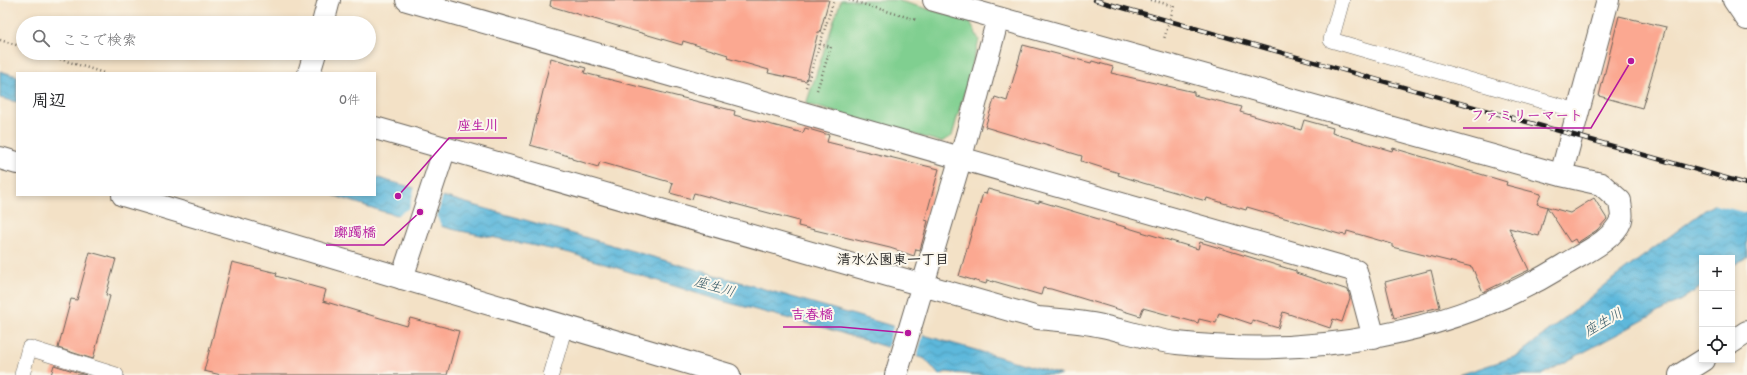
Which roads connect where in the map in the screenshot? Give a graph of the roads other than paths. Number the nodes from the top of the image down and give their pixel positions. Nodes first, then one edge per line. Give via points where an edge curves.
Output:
1 (329, 0) edge
2 (407, 0) edge
3 (934, 0) edge
4 (1342, 0) edge
5 (1608, 0) edge
6 (1734, 0) edge
7 (325, 16) edge
8 (998, 18) junction
9 (1747, 19) edge
10 (313, 60) edge
11 (309, 72) edge
12 (1577, 111) junction
13 (376, 128) edge
14 (445, 148) junction
15 (961, 157) junction
16 (0, 158) edge
17 (16, 164) edge
18 (1561, 175) junction
19 (126, 196) edge
20 (402, 278) junction
21 (920, 295) junction
22 (565, 326) junction
23 (1747, 332) edge
24 (1374, 338) junction
25 (1735, 340) edge
26 (1699, 363) edge
27 (22, 375) edge
28 (116, 375) edge
29 (551, 375) edge
30 (729, 375) edge
31 (896, 375) edge
32 (1680, 375) edge

1 - 7 street
2 - 15 street
3 - 8 street
4 - 12 lane via 1331,40
5 - 12 street
6 - 9 street
8 - 15 street
8 - 18 street
10 - 11 street
12 - 18 street
13 - 14 street
14 - 20 street
14 - 21 street
15 - 21 street
15 - 24 street via 1356,271
16 - 17 street
18 - 24 street via 1601,184 1620,201 1621,219 1613,234 1541,279 1470,312 1418,329
19 - 20 street
20 - 22 street
21 - 24 street via 1038,318 1100,325 1176,342 1256,348 1334,344
21 - 31 street
22 - 29 lane
22 - 30 street
23 - 25 street
26 - 32 street
27 - 28 lane via 29,348

